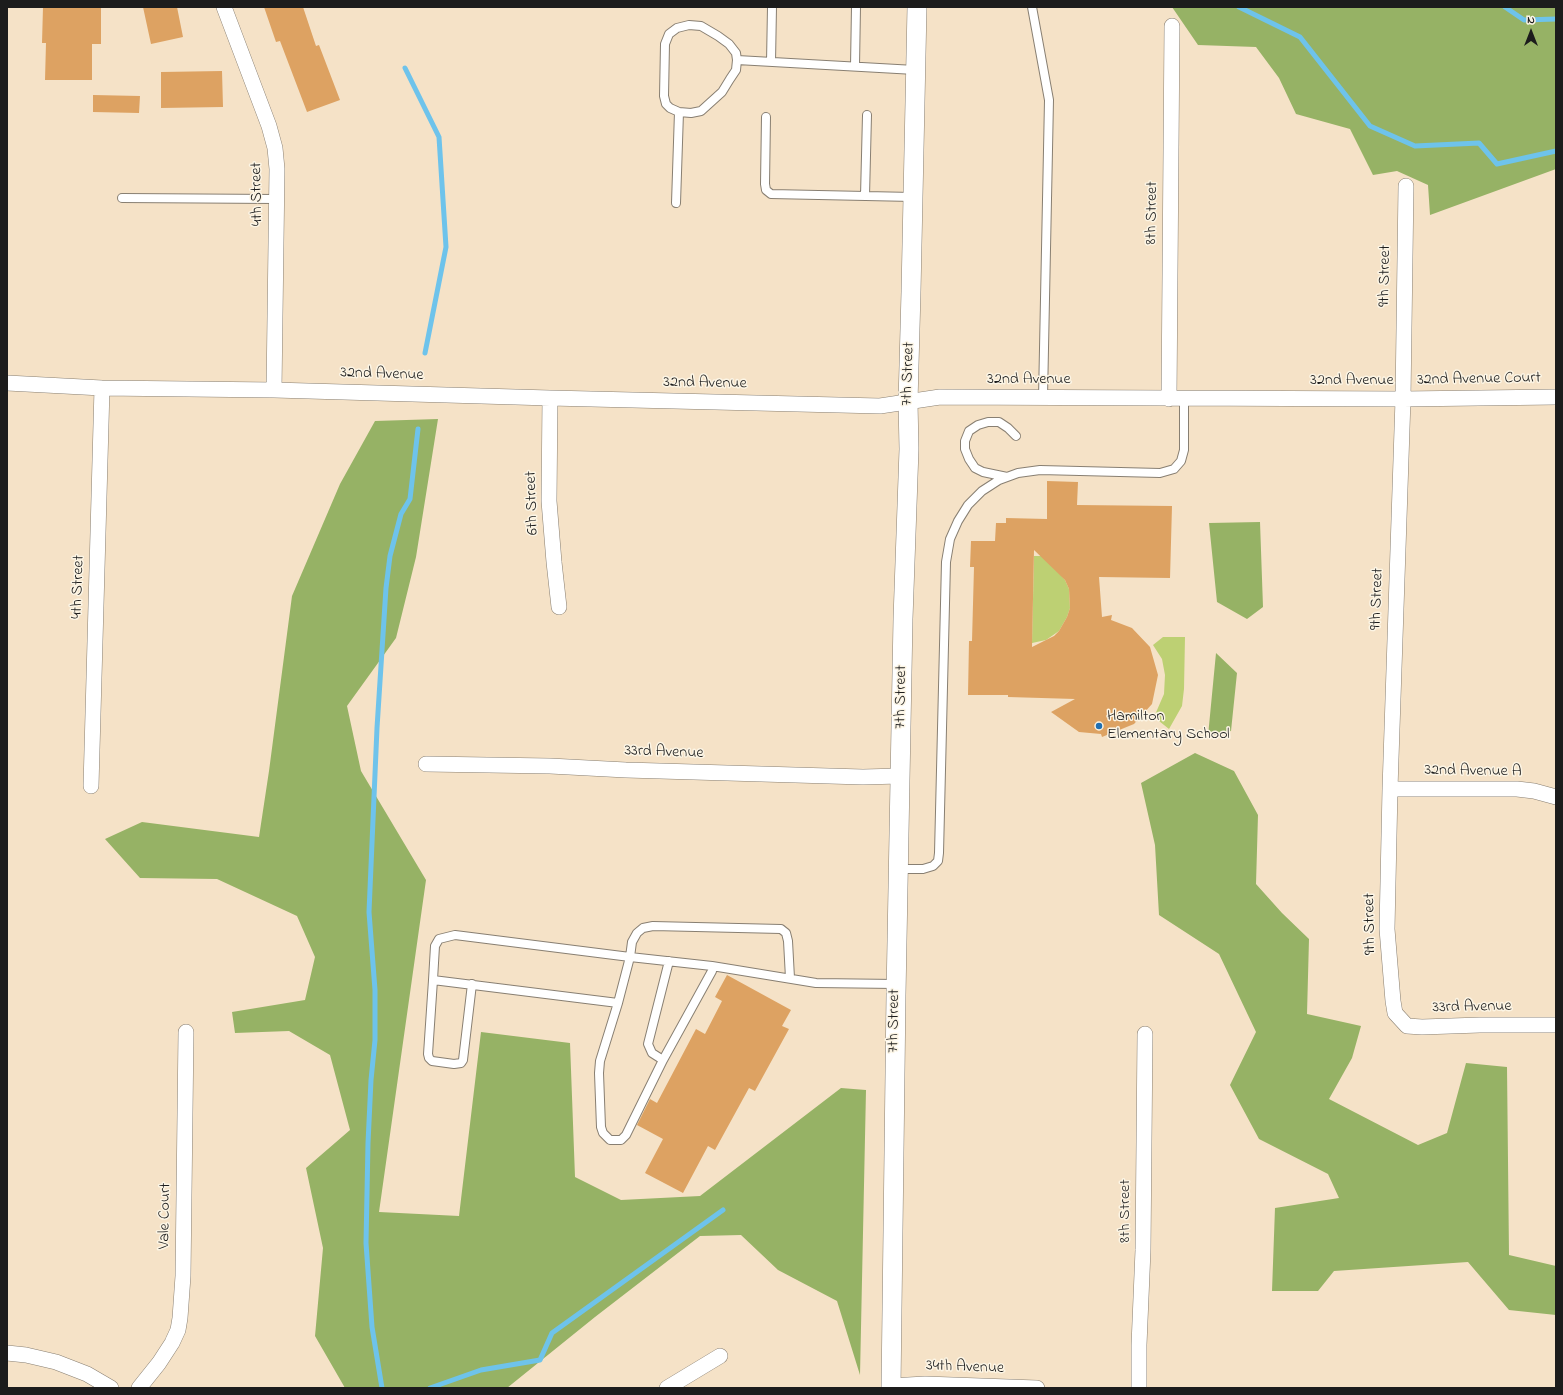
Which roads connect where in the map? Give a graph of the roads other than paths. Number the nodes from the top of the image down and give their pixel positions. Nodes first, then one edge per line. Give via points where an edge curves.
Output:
1 (224, 7) edge
2 (772, 7) edge
3 (856, 7) edge
4 (917, 7) edge
5 (1032, 7) edge
6 (1172, 26) dead end
7 (737, 60) junction
8 (771, 62) junction
9 (855, 66) junction
10 (915, 70) junction
11 (679, 112) junction
12 (867, 115) dead end
13 (766, 117) dead end
14 (1406, 186) dead end
15 (864, 196) junction
16 (913, 197) junction
17 (122, 198) dead end
18 (277, 199) junction
19 (676, 204) dead end
20 (7, 383) edge
21 (102, 388) junction
22 (274, 390) junction
23 (1556, 397) edge
24 (550, 398) junction
25 (1043, 398) junction
26 (1169, 399) junction
27 (1184, 399) junction
28 (1403, 399) junction
29 (908, 402) junction
30 (1016, 436) dead end
31 (1007, 477) junction
32 (559, 607) dead end
33 (426, 764) dead end
34 (900, 776) junction
35 (91, 786) dead end
36 (1390, 789) junction
37 (1556, 797) edge
38 (899, 869) junction
39 (630, 957) junction
40 (669, 961) junction
41 (712, 966) junction
42 (790, 978) junction
43 (433, 980) junction
44 (472, 984) junction
45 (896, 984) junction
46 (618, 1003) junction
47 (1395, 1013) joint
48 (1556, 1025) edge
49 (186, 1032) dead end
50 (1145, 1034) dead end
51 (663, 1060) junction
52 (7, 1354) edge
53 (720, 1356) dead end
54 (891, 1387) edge
55 (111, 1388) edge
56 (139, 1388) edge
57 (667, 1388) edge
58 (1037, 1388) edge
59 (1138, 1388) edge

1 - 18 street, 4th Street via 269,126 275,155
2 - 8 lane
3 - 9 lane
4 - 10 street, 7th Street
5 - 25 lane via 1049,100
6 - 26 street, 8th Street
7 - 8 lane
7 - 11 lane via 736,70 722,92 710,104 701,111
7 - 11 lane via 736,53 729,44 701,26 689,25 677,28 669,34 665,44 664,96 666,104
8 - 9 lane
9 - 10 lane
10 - 16 street, 7th Street
11 - 19 lane
12 - 15 lane
13 - 15 lane via 766,190 771,194
14 - 28 street, 9th Street
15 - 16 lane
16 - 29 street, 7th Street
17 - 18 lane
18 - 22 street, 4th Street
20 - 21 street, 32nd Avenue
21 - 22 street, 32nd Avenue
21 - 35 street, 4th Street
22 - 24 street, 32nd Avenue
23 - 28 street, 32nd Avenue Court
24 - 29 street, 32nd Avenue via 880,406
24 - 32 street, 6th Street via 549,501
25 - 26 street, 32nd Avenue
25 - 29 street, 32nd Avenue via 940,397
26 - 27 street, 32nd Avenue
27 - 28 street, 32nd Avenue
27 - 31 lane via 1184,450 1181,461 1174,469 1160,473 1040,470
28 - 36 street, 9th Street
29 - 34 street, 7th Street via 909,449
30 - 31 lane via 1000,422 988,422 969,431 965,441 965,449 975,468
31 - 38 lane via 982,491 968,505 950,539 946,562 938,861 933,866 923,869
33 - 34 street, 33rd Avenue
34 - 38 street, 7th Street
36 - 37 street, 32nd Avenue A via 1517,789
36 - 47 street, 9th Street via 1388,929
38 - 45 street, 7th Street
39 - 40 lane
39 - 42 lane via 632,942 637,933 653,926 782,929 788,941
39 - 43 lane via 455,935 439,939 435,946
39 - 46 lane
40 - 41 lane
40 - 51 lane via 648,1044 652,1054
41 - 42 lane
41 - 51 lane via 712,971
42 - 45 lane via 816,983
43 - 44 lane
43 - 44 lane via 428,1058 432,1061 454,1064 463,1060
44 - 46 lane
45 - 54 street, 7th Street
46 - 51 lane via 600,1061 599,1073 601,1127 610,1140 621,1140 626,1135
47 - 48 street, 33rd Avenue via 1406,1026
49 - 56 street, Vale Court via 183,1276 180,1318 172,1343
50 - 59 street, 8th Street via 1143,1250
52 - 55 street via 26,1355 56,1362 87,1374
53 - 57 street
54 - 58 street, 34th Avenue via 925,1384

